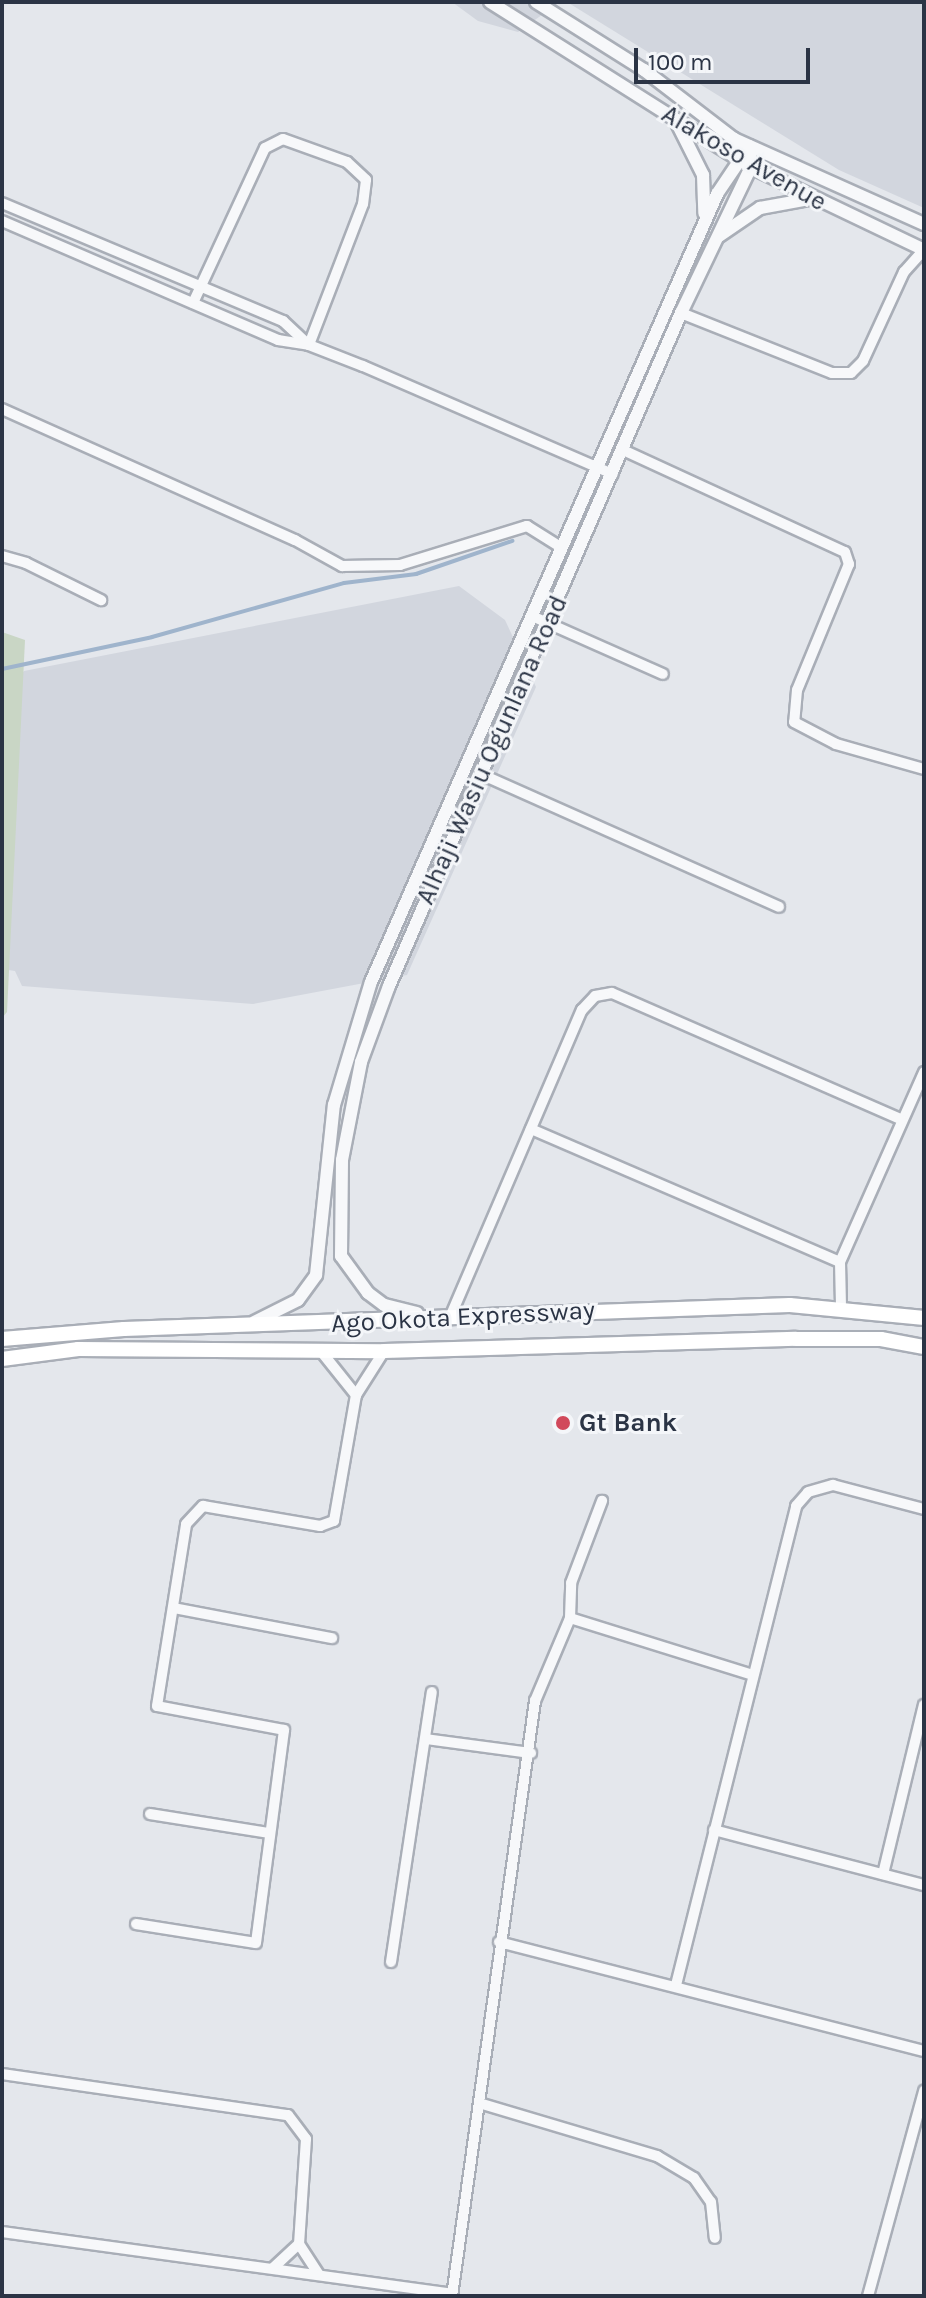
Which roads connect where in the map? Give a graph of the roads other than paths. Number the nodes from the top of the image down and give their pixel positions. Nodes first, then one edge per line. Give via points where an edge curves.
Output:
1 (490, 2) edge
2 (536, 2) edge
3 (675, 119) junction
4 (734, 139) junction
5 (749, 146) junction
6 (739, 161) junction
7 (751, 167) junction
8 (810, 199) junction
9 (3, 208) edge
10 (2, 221) edge
11 (924, 224) edge
12 (701, 230) junction
13 (711, 244) junction
14 (924, 250) edge
15 (200, 287) junction
16 (193, 303) junction
17 (681, 313) junction
18 (309, 345) junction
19 (2, 409) edge
20 (623, 450) junction
21 (597, 467) junction
22 (613, 474) junction
23 (562, 548) junction
24 (2, 556) edge
25 (101, 600) dead end
26 (532, 616) junction
27 (549, 623) junction
28 (663, 674) dead end
29 (924, 769) edge
30 (483, 775) junction
31 (779, 907) dead end
32 (924, 1072) edge
33 (901, 1119) junction
34 (531, 1129) junction
35 (840, 1262) junction
36 (841, 1306) junction
37 (445, 1315) junction
38 (924, 1318) edge
39 (244, 1327) junction
40 (2, 1339) edge
41 (924, 1347) edge
42 (320, 1350) junction
43 (384, 1351) junction
44 (2, 1359) edge
45 (356, 1395) junction
46 (602, 1501) dead end
47 (924, 1509) edge
48 (174, 1608) junction
49 (570, 1618) junction
50 (332, 1638) dead end
51 (750, 1674) junction
52 (432, 1692) dead end
53 (924, 1705) edge
54 (426, 1739) junction
55 (531, 1753) junction
56 (150, 1814) dead end
57 (714, 1830) junction
58 (269, 1833) junction
59 (883, 1874) junction
60 (924, 1885) edge
61 (136, 1924) dead end
62 (499, 1942) junction
63 (391, 1962) dead end
64 (676, 1985) junction
65 (924, 2051) edge
66 (2, 2074) edge
67 (924, 2091) edge
68 (479, 2103) junction
69 (2, 2232) edge
70 (715, 2238) dead end
71 (299, 2244) junction
72 (273, 2268) junction
73 (319, 2275) junction
74 (452, 2295) edge
75 (868, 2296) edge

1 - 3 street, Alakoso Avenue
2 - 4 street, Alakoso Avenue via 666,85
3 - 6 street, Alakoso Avenue
3 - 12 street via 703,175
4 - 5 street, Alakoso Avenue
4 - 6 street
5 - 7 street
5 - 11 street, Alakoso Avenue
6 - 7 street, Alakoso Avenue
6 - 12 street, Alhaji Wasiu Ogunlana Road via 724,179
7 - 8 street, Alakoso Avenue
7 - 13 street, Alhaji Wasiu Ogunlana Road
8 - 13 street via 748,213
8 - 14 street, Alakoso Avenue
9 - 15 street
10 - 16 street
12 - 21 street, Alhaji Wasiu Ogunlana Road
13 - 17 street, Alhaji Wasiu Ogunlana Road
14 - 17 street via 904,272 863,361 851,373 832,373
15 - 16 street
15 - 18 street via 283,321
15 - 18 street via 271,142 283,139 347,162 366,180 366,191
16 - 18 street via 278,340
17 - 20 street, Alhaji Wasiu Ogunlana Road
18 - 21 street
19 - 23 street via 342,566 400,565 527,526
20 - 22 street, Alhaji Wasiu Ogunlana Road
20 - 29 street via 845,552 845,576 797,690 793,719 836,744
21 - 22 street
21 - 23 street, Alhaji Wasiu Ogunlana Road
22 - 27 street, Alhaji Wasiu Ogunlana Road
23 - 26 street, Alhaji Wasiu Ogunlana Road
24 - 25 street
26 - 27 street
26 - 39 street, Alhaji Wasiu Ogunlana Road via 353,1035 331,1123 323,1246 316,1275 287,1308
27 - 28 street
27 - 30 street, Alhaji Wasiu Ogunlana Road
30 - 31 street
30 - 37 street, Alhaji Wasiu Ogunlana Road via 372,1025 342,1160 339,1240 348,1270 384,1305
32 - 33 street
33 - 34 street via 612,993 595,996 582,1010
33 - 35 street
34 - 35 street
34 - 37 street
35 - 36 street
36 - 37 main road, Ago Okota Expressway
36 - 38 main road, Ago Okota Expressway
37 - 39 main road, Ago Okota Expressway
39 - 40 main road, Ago Okota Expressway
41 - 43 main road, Ago Okota Expressway via 881,1339 796,1339
42 - 43 main road, Ago Okota Expressway
42 - 44 main road, Ago Okota Expressway via 78,1349
42 - 45 street
43 - 45 street
45 - 48 street via 334,1521 320,1526 203,1506 195,1510 186,1524
46 - 49 street via 571,1583
47 - 51 street via 833,1485 808,1492 788,1523
48 - 50 street
48 - 58 street via 157,1706 284,1730
49 - 51 street
49 - 55 street via 540,1682
51 - 57 street
52 - 54 street
53 - 59 street
54 - 55 street
54 - 63 street
55 - 62 street
56 - 58 street
57 - 59 street
57 - 64 street
58 - 61 street via 256,1943
59 - 60 street
62 - 64 street
62 - 68 street
64 - 65 street
66 - 71 street via 288,2115 306,2139
67 - 75 street
68 - 70 street via 657,2156 694,2178 711,2202
68 - 74 street
69 - 72 street
71 - 72 street
71 - 73 street
72 - 73 street
73 - 74 street

